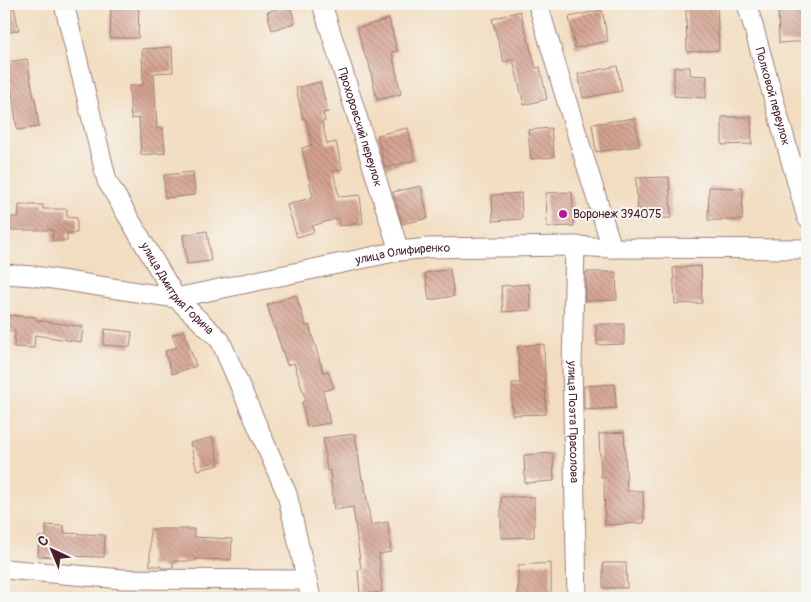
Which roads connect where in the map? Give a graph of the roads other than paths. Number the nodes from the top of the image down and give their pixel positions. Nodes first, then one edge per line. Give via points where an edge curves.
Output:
1 (64, 4) edge
2 (322, 4) edge
3 (538, 4) edge
4 (747, 4) edge
5 (807, 218) edge
6 (575, 246) junction
7 (612, 248) junction
8 (807, 249) edge
9 (399, 251) junction
10 (4, 274) edge
11 (176, 298) junction
12 (4, 569) edge
13 (307, 580) junction
14 (311, 598) edge
15 (577, 598) edge

1 - 11 street, улица Дмитрия Горина via 107,181
2 - 9 street, Прохоровский переулок
3 - 7 street
4 - 5 street, Полковой переулок
6 - 7 street, улица Олифиренко
6 - 9 street, улица Олифиренко
6 - 15 street, улица Поэта Прасолова via 572,366
7 - 8 street, улица Олифиренко
9 - 11 street, улица Олифиренко
10 - 11 street, улица Олифиренко
11 - 13 street, улица Дмитрия Горина via 220,340 286,494
12 - 13 street via 123,579
13 - 14 street, улица Дмитрия Горина

